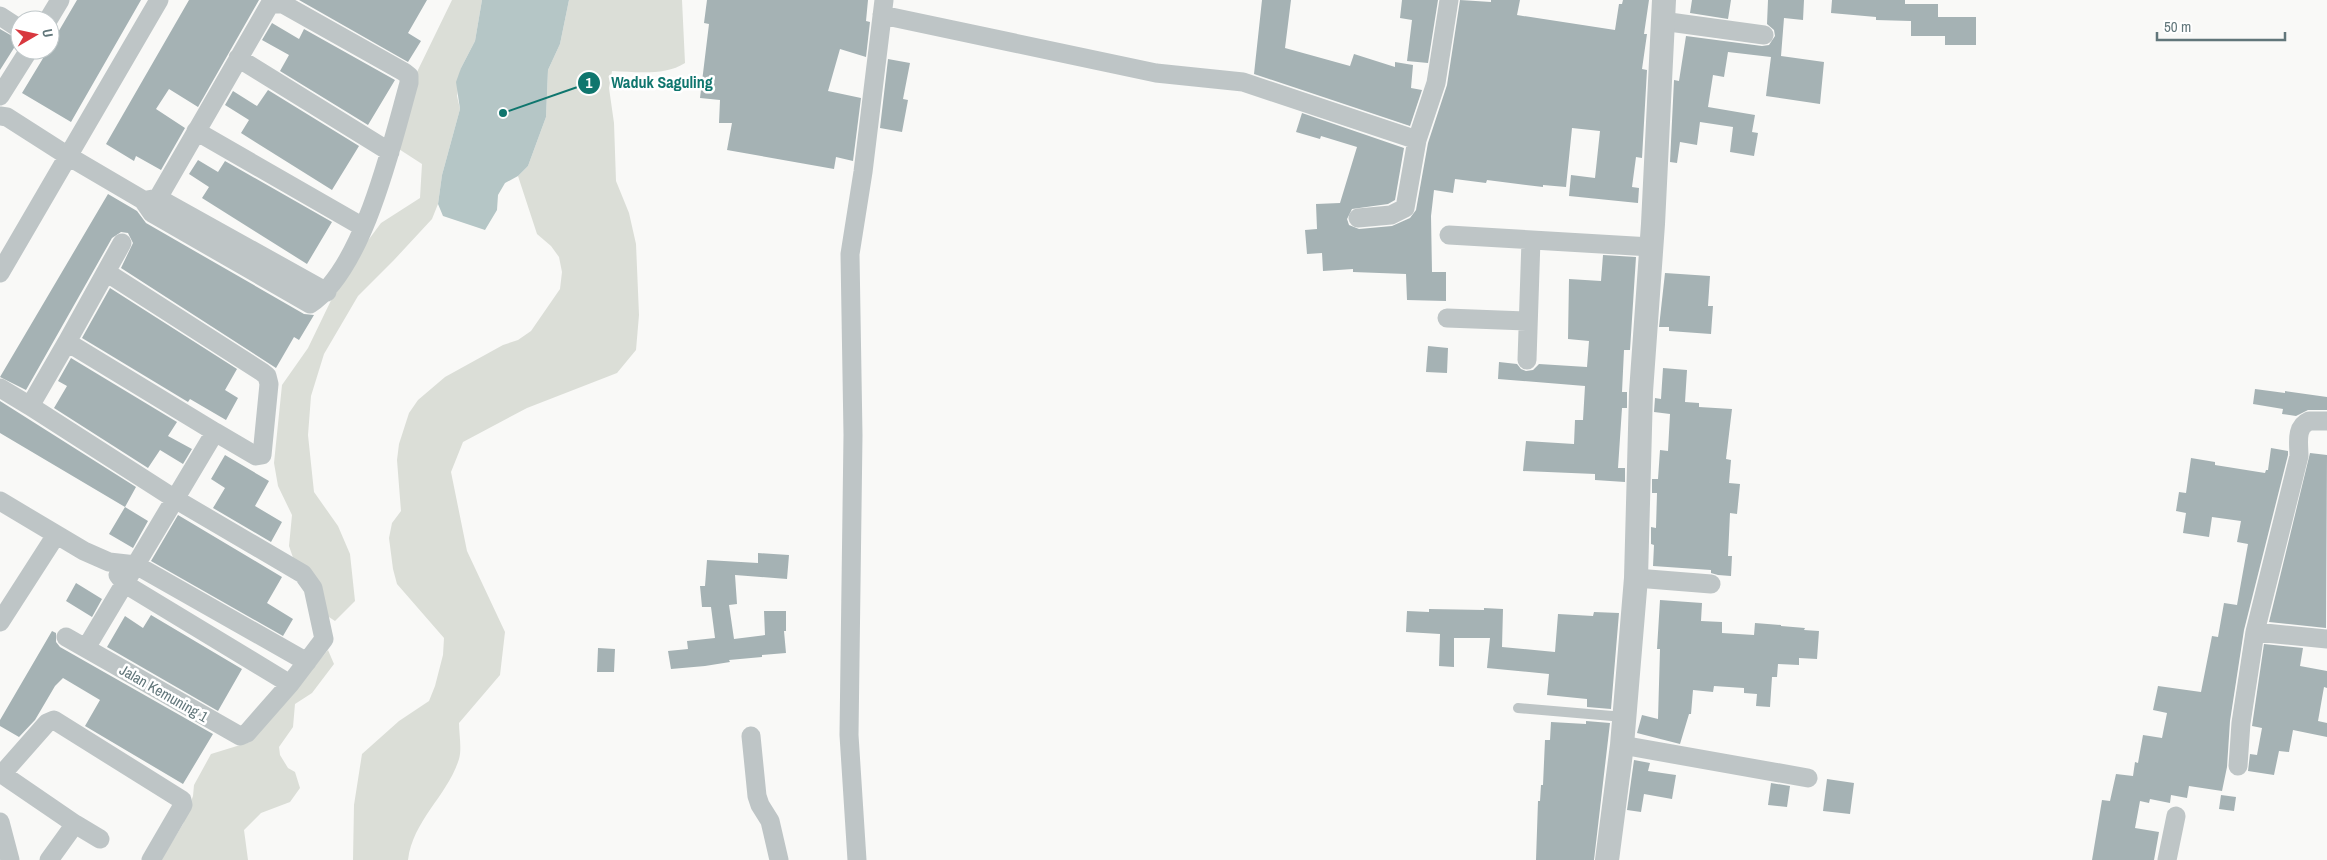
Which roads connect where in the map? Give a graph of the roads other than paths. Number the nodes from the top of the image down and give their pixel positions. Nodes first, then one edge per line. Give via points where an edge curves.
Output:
1 (160, 0) edge
2 (1449, 0) edge
3 (883, 8) edge
4 (1663, 11) edge
5 (1764, 35) dead end
6 (238, 58) junction
7 (23, 60) edge
8 (0, 96) edge
9 (2, 113) edge
10 (196, 131) junction
11 (1417, 140) junction
12 (390, 152) junction
13 (68, 156) junction
14 (151, 204) junction
15 (1358, 218) dead end
16 (363, 227) junction
17 (1449, 235) dead end
18 (1531, 240) junction
19 (122, 243) dead end
20 (1651, 247) junction
21 (106, 272) junction
22 (0, 273) edge
23 (1447, 318) dead end
24 (1528, 321) junction
25 (67, 342) junction
26 (1526, 360) dead end
27 (0, 388) edge
28 (30, 406) junction
29 (2327, 421) edge
30 (216, 432) junction
31 (175, 498) junction
32 (0, 501) edge
33 (56, 535) junction
34 (109, 562) junction
35 (136, 565) junction
36 (1636, 578) junction
37 (125, 584) junction
38 (1711, 584) dead end
39 (0, 622) edge
40 (2254, 632) junction
41 (66, 637) dead end
42 (2327, 638) edge
43 (86, 648) junction
44 (307, 662) junction
45 (290, 684) junction
46 (1518, 708) dead end
47 (1624, 717) junction
48 (751, 736) dead end
49 (1622, 745) junction
50 (2238, 766) dead end
51 (1, 774) edge
52 (1808, 778) dead end
53 (2176, 816) dead end
54 (0, 822) edge
55 (75, 824) junction
56 (100, 839) dead end
57 (10, 860) edge
58 (49, 860) edge
59 (151, 860) edge
60 (779, 860) edge
61 (857, 860) edge
62 (1607, 860) edge
63 (2167, 860) edge

1 - 13 street
2 - 11 street via 1436,83
3 - 11 street via 1156,73 1243,82
3 - 61 street via 850,254 853,436 849,735
4 - 5 street
4 - 20 street
6 - 10 street
6 - 12 street
6 - 12 street via 268,7 278,2 404,72 409,76 409,83
7 - 8 street
9 - 13 street
10 - 14 street
10 - 16 street
11 - 15 street via 1405,208 1391,215
12 - 16 street
13 - 14 street
13 - 22 street
14 - 16 street via 326,292 344,269
17 - 18 street
18 - 20 street
18 - 24 street
19 - 21 street
20 - 36 street via 1640,392
21 - 25 street
21 - 30 street via 267,376 270,384 262,455 256,456
23 - 24 street
24 - 26 street
25 - 28 street
25 - 30 street
27 - 28 street
28 - 31 street
29 - 40 street via 2309,421 2298,437 2300,456
30 - 31 street
31 - 35 street
31 - 44 street via 303,574 309,581 324,639
32 - 33 street
33 - 34 street
33 - 39 street
34 - 35 street
34 - 37 street
35 - 37 street
35 - 44 street
36 - 38 street
36 - 47 street
37 - 43 street
37 - 45 street
40 - 42 street
40 - 50 street
41 - 43 street, Jalan Kemuning 1
43 - 45 street, Jalan Kemuning 1 via 243,736
44 - 45 street
46 - 47 lane
47 - 49 street
48 - 60 street via 757,796 770,821
49 - 52 street
49 - 62 street
51 - 55 street
51 - 59 street via 47,723 57,722 182,800 183,806
53 - 63 street
54 - 57 street
55 - 56 street
55 - 58 street

